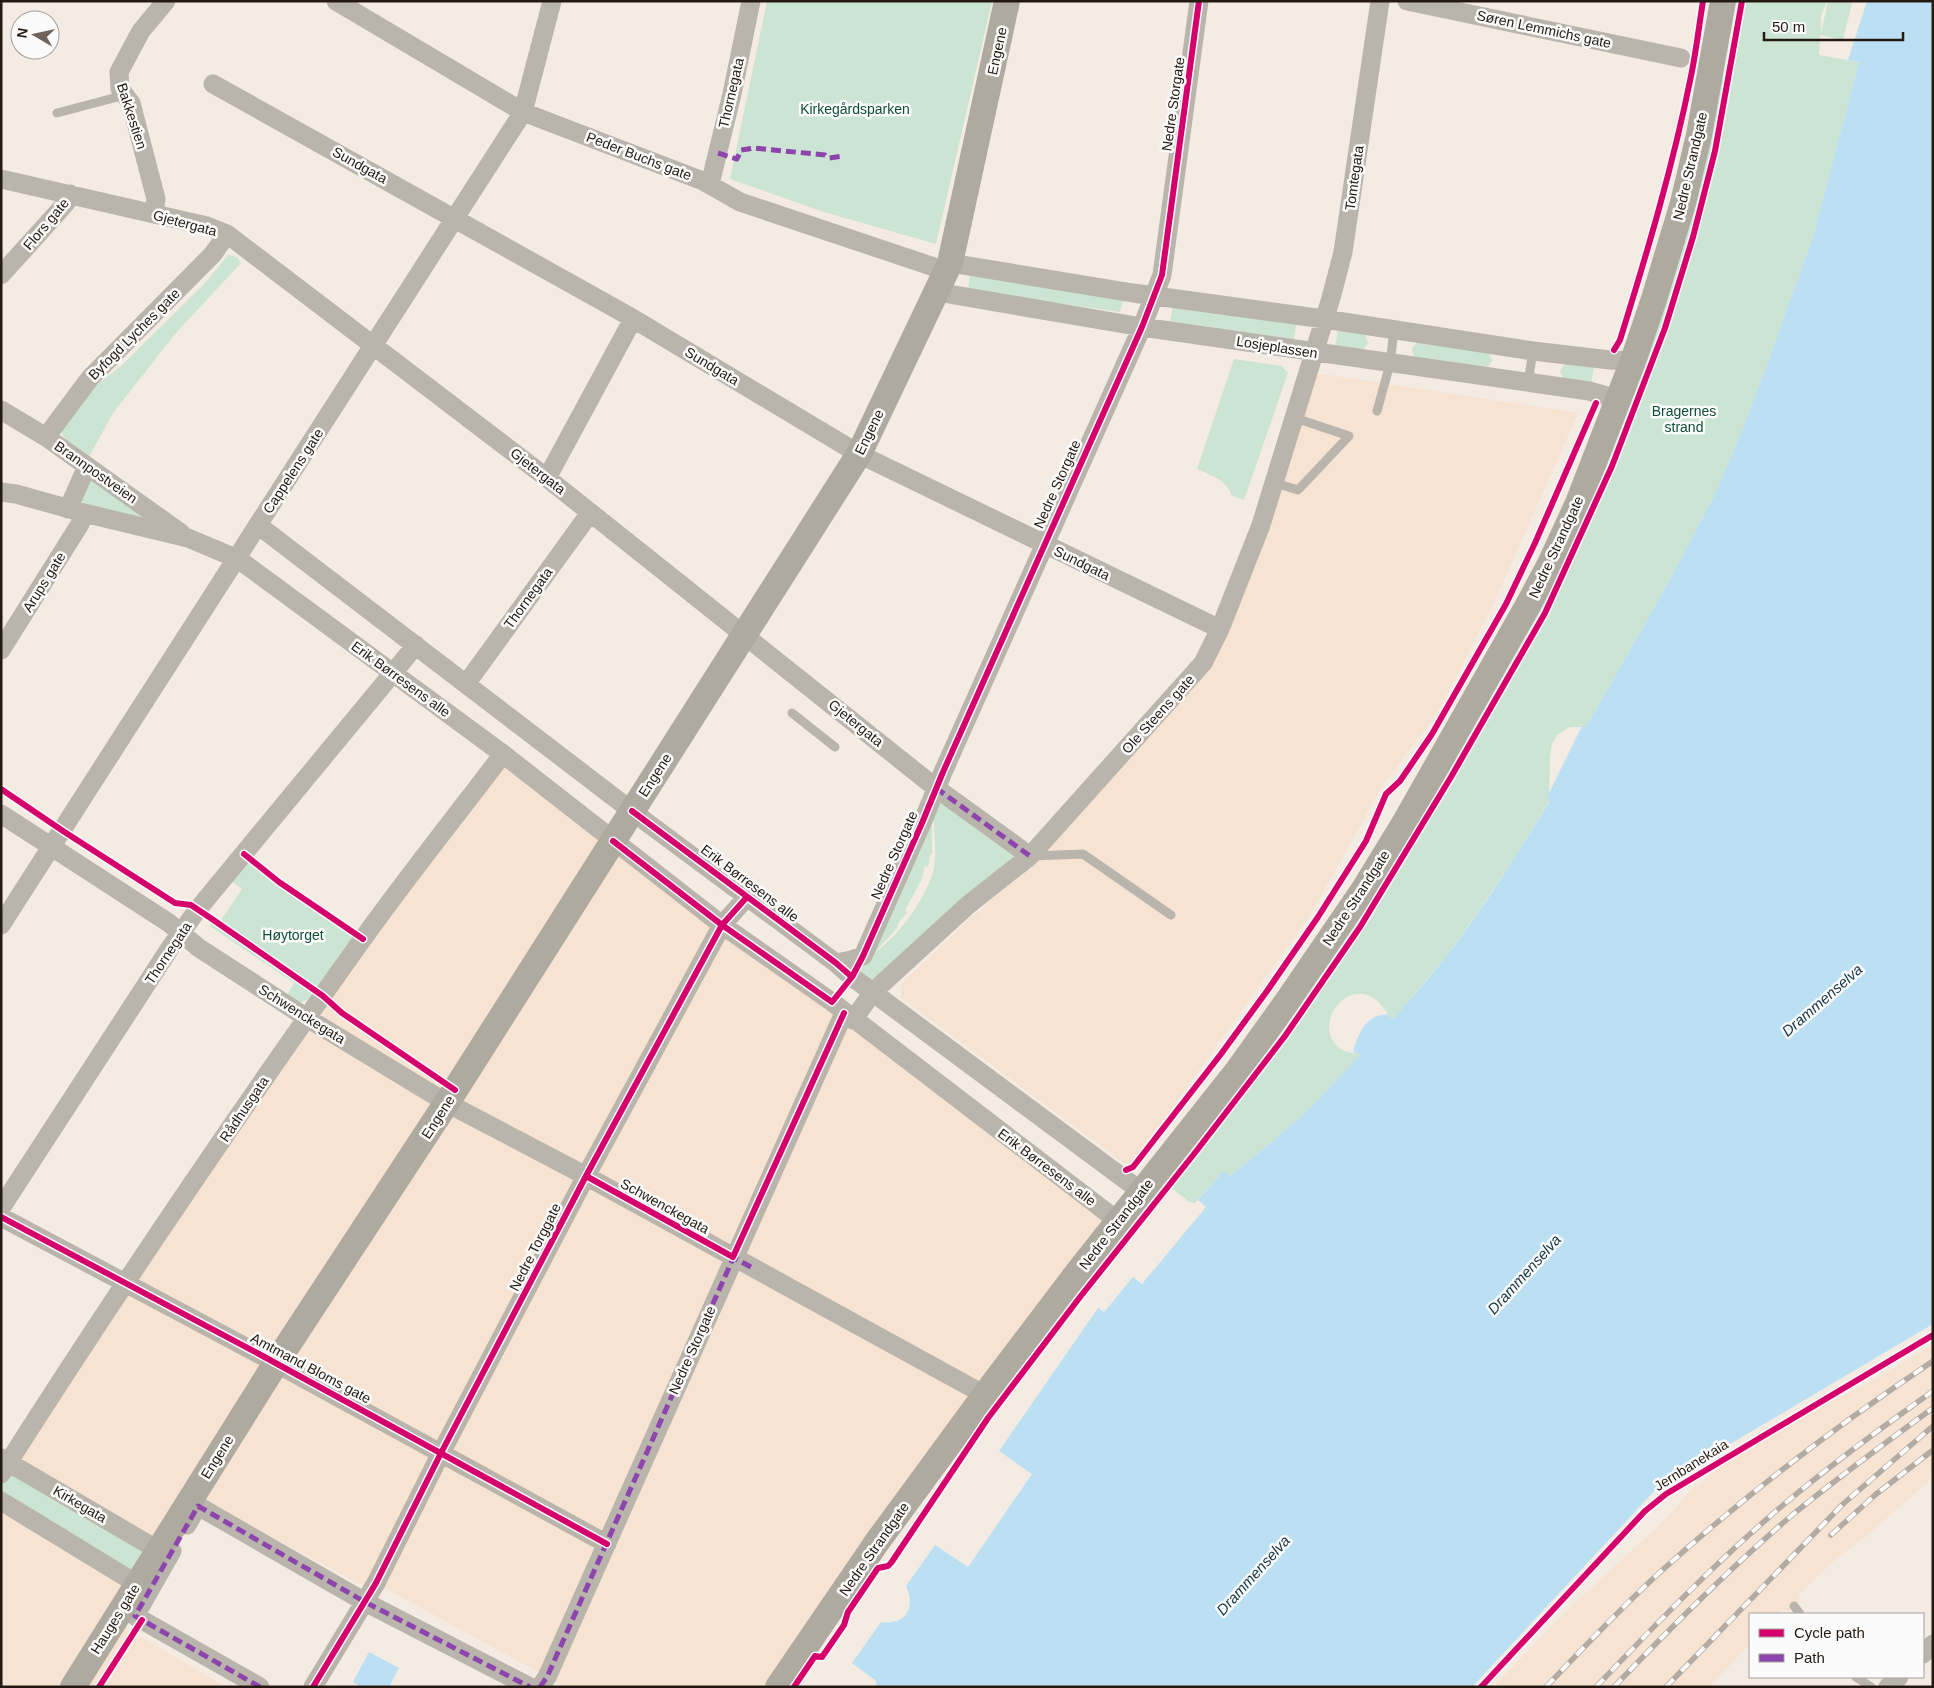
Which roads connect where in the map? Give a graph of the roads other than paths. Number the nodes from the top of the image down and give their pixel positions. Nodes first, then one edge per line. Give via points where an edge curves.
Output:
1 (166, 1) edge
2 (552, 1) edge
3 (751, 1) edge
4 (1007, 1) edge
5 (1199, 1) edge
6 (1380, 1) edge
7 (1407, 1) edge
8 (1723, 1) edge
9 (344, 3) edge
10 (1681, 58) dead end
11 (213, 84) dead end
12 (125, 95) junction
13 (523, 112) junction
14 (57, 113) dead end
15 (1, 179) edge
16 (710, 184) junction
17 (70, 194) junction
18 (154, 214) junction
19 (454, 218) junction
20 (227, 234) junction
21 (944, 275) junction
22 (1, 276) edge
23 (1154, 296) junction
24 (633, 319) junction
25 (1324, 319) junction
26 (1142, 327) junction
27 (1394, 330) junction
28 (374, 346) junction
29 (1533, 350) junction
30 (1314, 352) junction
31 (1633, 361) junction
32 (1390, 364) junction
33 (1528, 383) junction
34 (1618, 400) junction
35 (1, 410) edge
36 (1377, 411) dead end
37 (1295, 418) junction
38 (46, 437) junction
39 (859, 454) junction
40 (87, 466) junction
41 (547, 478) junction
42 (1274, 483) junction
43 (1, 492) edge
44 (76, 511) junction
45 (590, 513) junction
46 (258, 525) junction
47 (188, 538) junction
48 (1044, 544) junction
49 (238, 559) junction
50 (1220, 629) junction
51 (744, 636) junction
52 (416, 645) junction
53 (1, 650) edge
54 (394, 673) junction
55 (466, 684) junction
56 (792, 713) dead end
57 (835, 747) dead end
58 (503, 754) junction
59 (936, 788) junction
60 (632, 811) junction
61 (1, 814) edge
62 (613, 841) junction
63 (53, 847) junction
64 (1030, 856) junction
65 (747, 897) junction
66 (1171, 915) dead end
67 (1, 925) edge
68 (722, 925) junction
69 (180, 934) junction
70 (836, 963) junction
71 (873, 992) junction
72 (848, 1016) junction
73 (307, 1018) junction
74 (447, 1104) junction
75 (586, 1176) junction
76 (1142, 1192) junction
77 (1, 1208) edge
78 (1, 1217) edge
79 (1118, 1221) junction
80 (733, 1257) junction
81 (126, 1283) junction
82 (276, 1363) junction
83 (985, 1395) junction
84 (442, 1453) junction
85 (4, 1465) edge
86 (1, 1501) edge
87 (607, 1544) junction
88 (158, 1550) junction
89 (137, 1584) junction
90 (365, 1602) junction
91 (1794, 1606) dead end
92 (1799, 1613) edge
93 (1933, 1644) edge
94 (1924, 1653) edge
95 (1858, 1678) edge
96 (1898, 1678) edge
97 (73, 1687) edge
98 (260, 1687) edge
99 (313, 1687) edge
100 (530, 1687) edge
101 (540, 1687) edge
102 (778, 1687) edge
103 (1871, 1687) edge
104 (1888, 1687) edge

1 - 12 street, Bakkestien via 141,31 119,72 120,89
2 - 13 street, Cappelens gate
3 - 16 street, Thornegata
4 - 21 street, Engene
5 - 23 street, Nedre Storgate via 1162,275
6 - 25 street, Tomtegata via 1343,252
7 - 10 street, Søren Lemmichs gate
8 - 31 street, Nedre Strandgate via 1683,203
9 - 13 street, Peder Buchs gate
11 - 19 street, Sundgata
12 - 14 lane
12 - 18 street, Bakkestien via 131,103 156,199
13 - 16 street, Peder Buchs gate
13 - 19 street, Cappelens gate
15 - 17 street, Gjetergata
16 - 21 street, Peder Buchs gate via 740,202
17 - 18 street, Gjetergata
17 - 22 street, Flors gate via 66,203
18 - 20 street, Gjetergata
19 - 24 street, Sundgata
19 - 28 street, Cappelens gate
20 - 28 street, Gjetergata
20 - 38 street, Byfogd Lyches gate via 213,254 90,378
21 - 23 street
21 - 26 street, Losjeplassen
21 - 39 street, Engene
23 - 25 street
23 - 26 street, Nedre Storgate
24 - 39 street, Sundgata
24 - 41 street
25 - 27 street
25 - 30 street, Tomtegata
26 - 30 street, Losjeplassen
26 - 48 street, Nedre Storgate
27 - 29 street
27 - 32 lane
28 - 41 street, Gjetergata
28 - 46 street, Cappelens gate
29 - 31 street
29 - 33 lane
30 - 32 street, Losjeplassen
30 - 37 street, Ole Steens gate
31 - 34 street, Nedre Strandgate
32 - 33 street, Losjeplassen
32 - 36 lane
33 - 34 street, Losjeplassen via 1589,391
34 - 76 street, Nedre Strandgate via 1578,503 1550,564 1405,822 1364,889 1286,1003
35 - 38 street, Brannpostveien
37 - 42 street, Ole Steens gate
37 - 42 lane via 1349,436 1298,490
38 - 40 street, Brannpostveien
39 - 48 street, Sundgata
39 - 51 street, Engene
40 - 44 street, Arups gate
40 - 47 street, Brannpostveien
41 - 45 street, Gjetergata
42 - 50 street, Ole Steens gate
43 - 44 street, Erik Børresens alle
44 - 47 street, Erik Børresens alle
44 - 53 street, Arups gate via 80,524
45 - 51 street, Gjetergata
45 - 55 street, Thornegata
46 - 49 street, Cappelens gate
46 - 52 street, Erik Børresens alle
47 - 49 street, Erik Børresens alle
48 - 50 street, Sundgata
48 - 59 street, Nedre Storgate
49 - 54 street, Erik Børresens alle
49 - 63 street, Cappelens gate
50 - 64 street, Ole Steens gate via 1203,663
51 - 59 street, Gjetergata
51 - 60 street, Engene
52 - 54 street, Thornegata
52 - 55 street, Erik Børresens alle
54 - 58 street, Erik Børresens alle
54 - 69 street, Thornegata
55 - 60 street, Erik Børresens alle
56 - 57 lane
58 - 62 street, Erik Børresens alle
58 - 73 street, Rådhusgata
59 - 64 street, Gjetergata
59 - 70 street, Nedre Storgate via 863,956
60 - 62 street, Engene
60 - 65 street, Erik Børresens alle
61 - 63 street, Schwenckegata
62 - 68 street, Erik Børresens alle
62 - 74 street, Engene
63 - 67 street, Cappelens gate
63 - 69 street, Schwenckegata via 169,923
64 - 66 lane via 1083,854
64 - 71 street, Ole Steens gate via 968,906
65 - 68 street, Nedre Torggate
65 - 70 street, Erik Børresens alle
68 - 72 street, Erik Børresens alle
68 - 75 street, Nedre Torggate
69 - 73 street, Schwenckegata
69 - 77 street, Thornegata
70 - 71 street, Erik Børresens alle
71 - 72 street, Ole Steens gate
71 - 76 street, Erik Børresens alle
72 - 79 street, Erik Børresens alle
72 - 80 street, Nedre Storgate
73 - 74 street, Schwenckegata
73 - 81 street, Rådhusgata
74 - 75 street, Schwenckegata
74 - 82 street, Engene
75 - 80 street, Schwenckegata
75 - 84 street, Nedre Torggate
76 - 79 street, Nedre Strandgate
78 - 81 street, Amtmand Bloms gate
79 - 83 street, Nedre Strandgate
80 - 83 street, Schwenckegata
80 - 87 street, Nedre Storgate
81 - 82 street, Amtmand Bloms gate
81 - 85 street, Rådhusgata
82 - 84 street, Amtmand Bloms gate
82 - 88 street, Engene
83 - 102 street, Nedre Strandgate via 877,1542
84 - 87 street, Amtmand Bloms gate
84 - 90 street, Nedre Torggate
85 - 88 street, Kirkegata
86 - 89 street
87 - 101 street, Nedre Storgate
88 - 89 street, Hauges gate
89 - 97 street, Hauges gate
90 - 98 street via 198,1506 136,1616
90 - 99 street, Nedre Torggate
90 - 100 street
91 - 92 lane
93 - 94 street
95 - 103 lane
96 - 104 street

